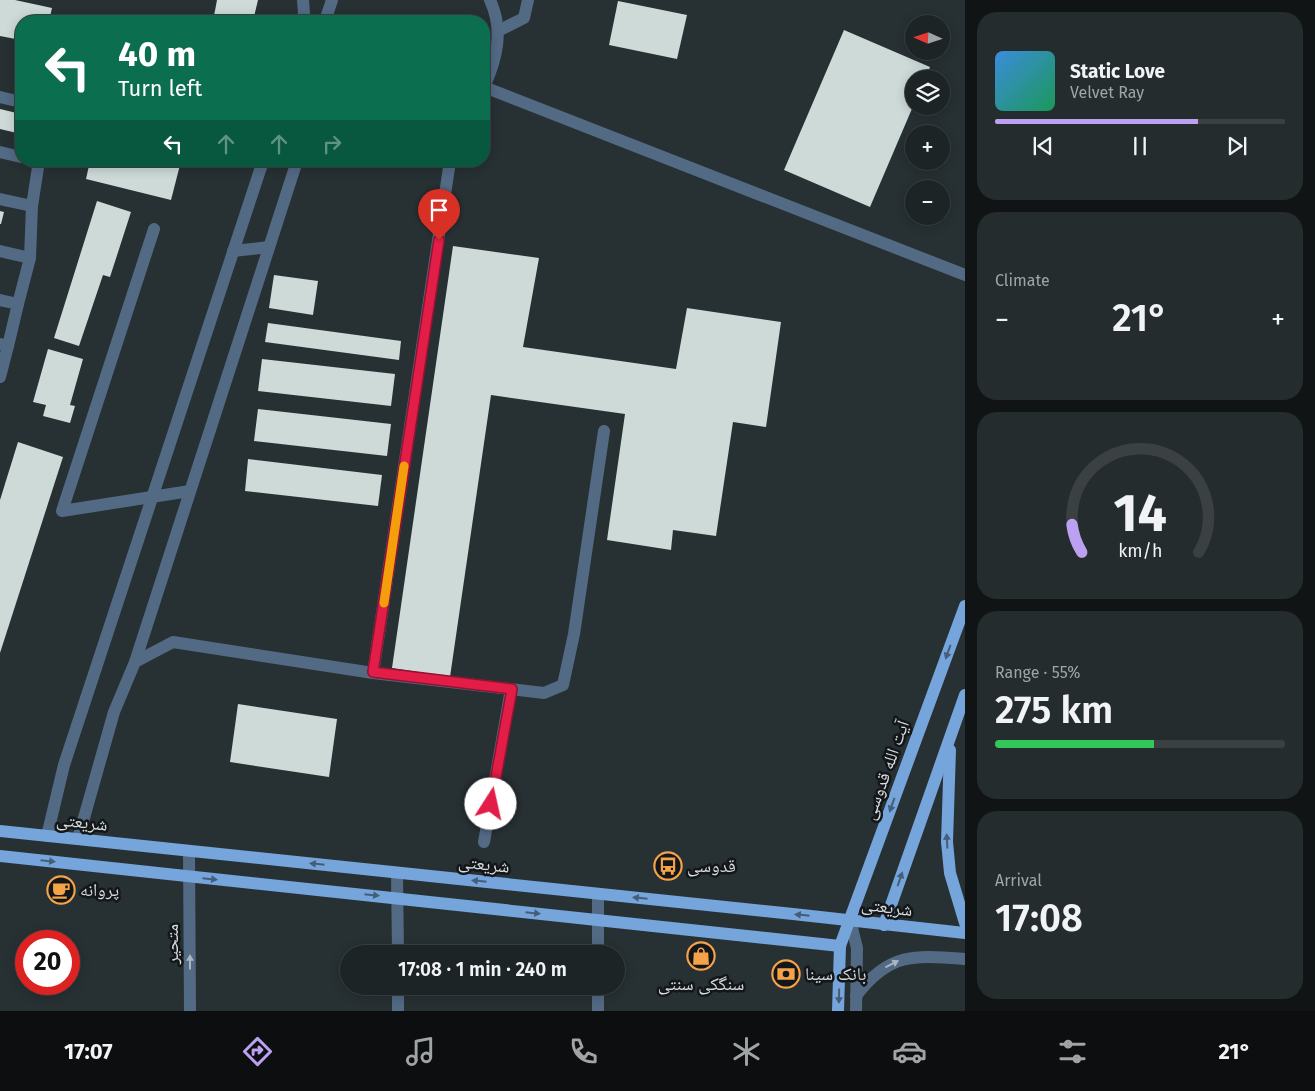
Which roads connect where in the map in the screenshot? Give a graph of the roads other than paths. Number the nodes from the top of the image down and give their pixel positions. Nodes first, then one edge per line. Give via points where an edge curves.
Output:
1 (304, 0) edge
2 (332, 0) edge
3 (490, 0) edge
4 (528, 0) edge
5 (304, 15) edge
6 (328, 15) edge
7 (498, 31) junction
8 (490, 74) edge
9 (490, 89) edge
10 (0, 97) edge
11 (15, 101) edge
12 (0, 152) edge
13 (15, 156) edge
14 (38, 167) edge
15 (261, 167) edge
16 (294, 167) edge
17 (449, 167) edge
18 (0, 199) edge
19 (32, 206) junction
20 (154, 230) dead end
21 (269, 247) junction
22 (0, 251) edge
23 (233, 251) junction
24 (30, 258) junction
25 (965, 275) edge
26 (0, 300) edge
27 (18, 304) junction
28 (4, 345) edge
29 (0, 377) edge
30 (604, 431) dead end
31 (190, 491) junction
32 (152, 497) junction
33 (965, 606) edge
34 (135, 662) junction
35 (373, 672) junction
36 (512, 689) junction
37 (965, 695) edge
38 (952, 733) junction
39 (0, 831) edge
40 (48, 836) junction
41 (78, 839) junction
42 (484, 842) dead end
43 (189, 851) junction
44 (0, 856) edge
45 (397, 873) junction
46 (189, 876) junction
47 (598, 894) junction
48 (398, 898) junction
49 (598, 920) junction
50 (850, 920) junction
51 (965, 923) edge
52 (884, 925) junction
53 (965, 933) edge
54 (398, 945) edge
55 (598, 945) edge
56 (840, 946) junction
57 (965, 959) edge
58 (398, 995) edge
59 (598, 995) edge
60 (856, 996) junction
61 (190, 1011) edge
62 (398, 1011) edge
63 (598, 1011) edge
64 (838, 1011) edge
65 (856, 1011) edge

1 - 5 street
2 - 6 street
3 - 7 street
4 - 7 street via 524,18
7 - 8 street via 496,60
9 - 25 street
10 - 11 street
12 - 13 street
14 - 19 street
15 - 23 street
16 - 21 street
17 - 35 street
18 - 19 street
19 - 24 street
20 - 32 street via 62,511
21 - 23 street
21 - 31 street
22 - 24 street
23 - 32 street
24 - 27 street
26 - 27 street
27 - 28 street
28 - 29 street
30 - 36 street via 574,634 563,685 544,693
31 - 32 street
31 - 34 street
32 - 40 street via 64,765
33 -> 50 main road, آیت الله قدوسی
34 - 35 street via 173,642
34 - 41 street via 114,712
35 - 36 street
36 - 42 street
37 - 38 main road
51 -> 38 main road via 950,873 947,842
52 -> 38 main road
39 - 40 main road, شریعتی
40 - 41 main road, شریعتی
41 - 43 main road, شریعتی
45 -> 43 main road, شریعتی
43 - 46 street, متحیر
44 -> 46 main road
47 -> 45 main road, شریعتی
45 - 48 street
46 -> 48 main road
61 -> 46 street, متحیر
47 - 49 street
50 -> 47 main road, شریعتی
48 -> 49 main road
48 - 54 street
49 - 55 street
49 - 56 main road
50 - 52 main road, شریعتی
50 - 56 main road, آیت الله قدوسی
50 - 60 street via 857,948
52 - 53 main road, شریعتی
56 -> 64 main road, آیت الله قدوسی
60 -> 57 street via 873,976 899,960 918,956
58 - 62 street
59 - 63 street
60 - 65 street

